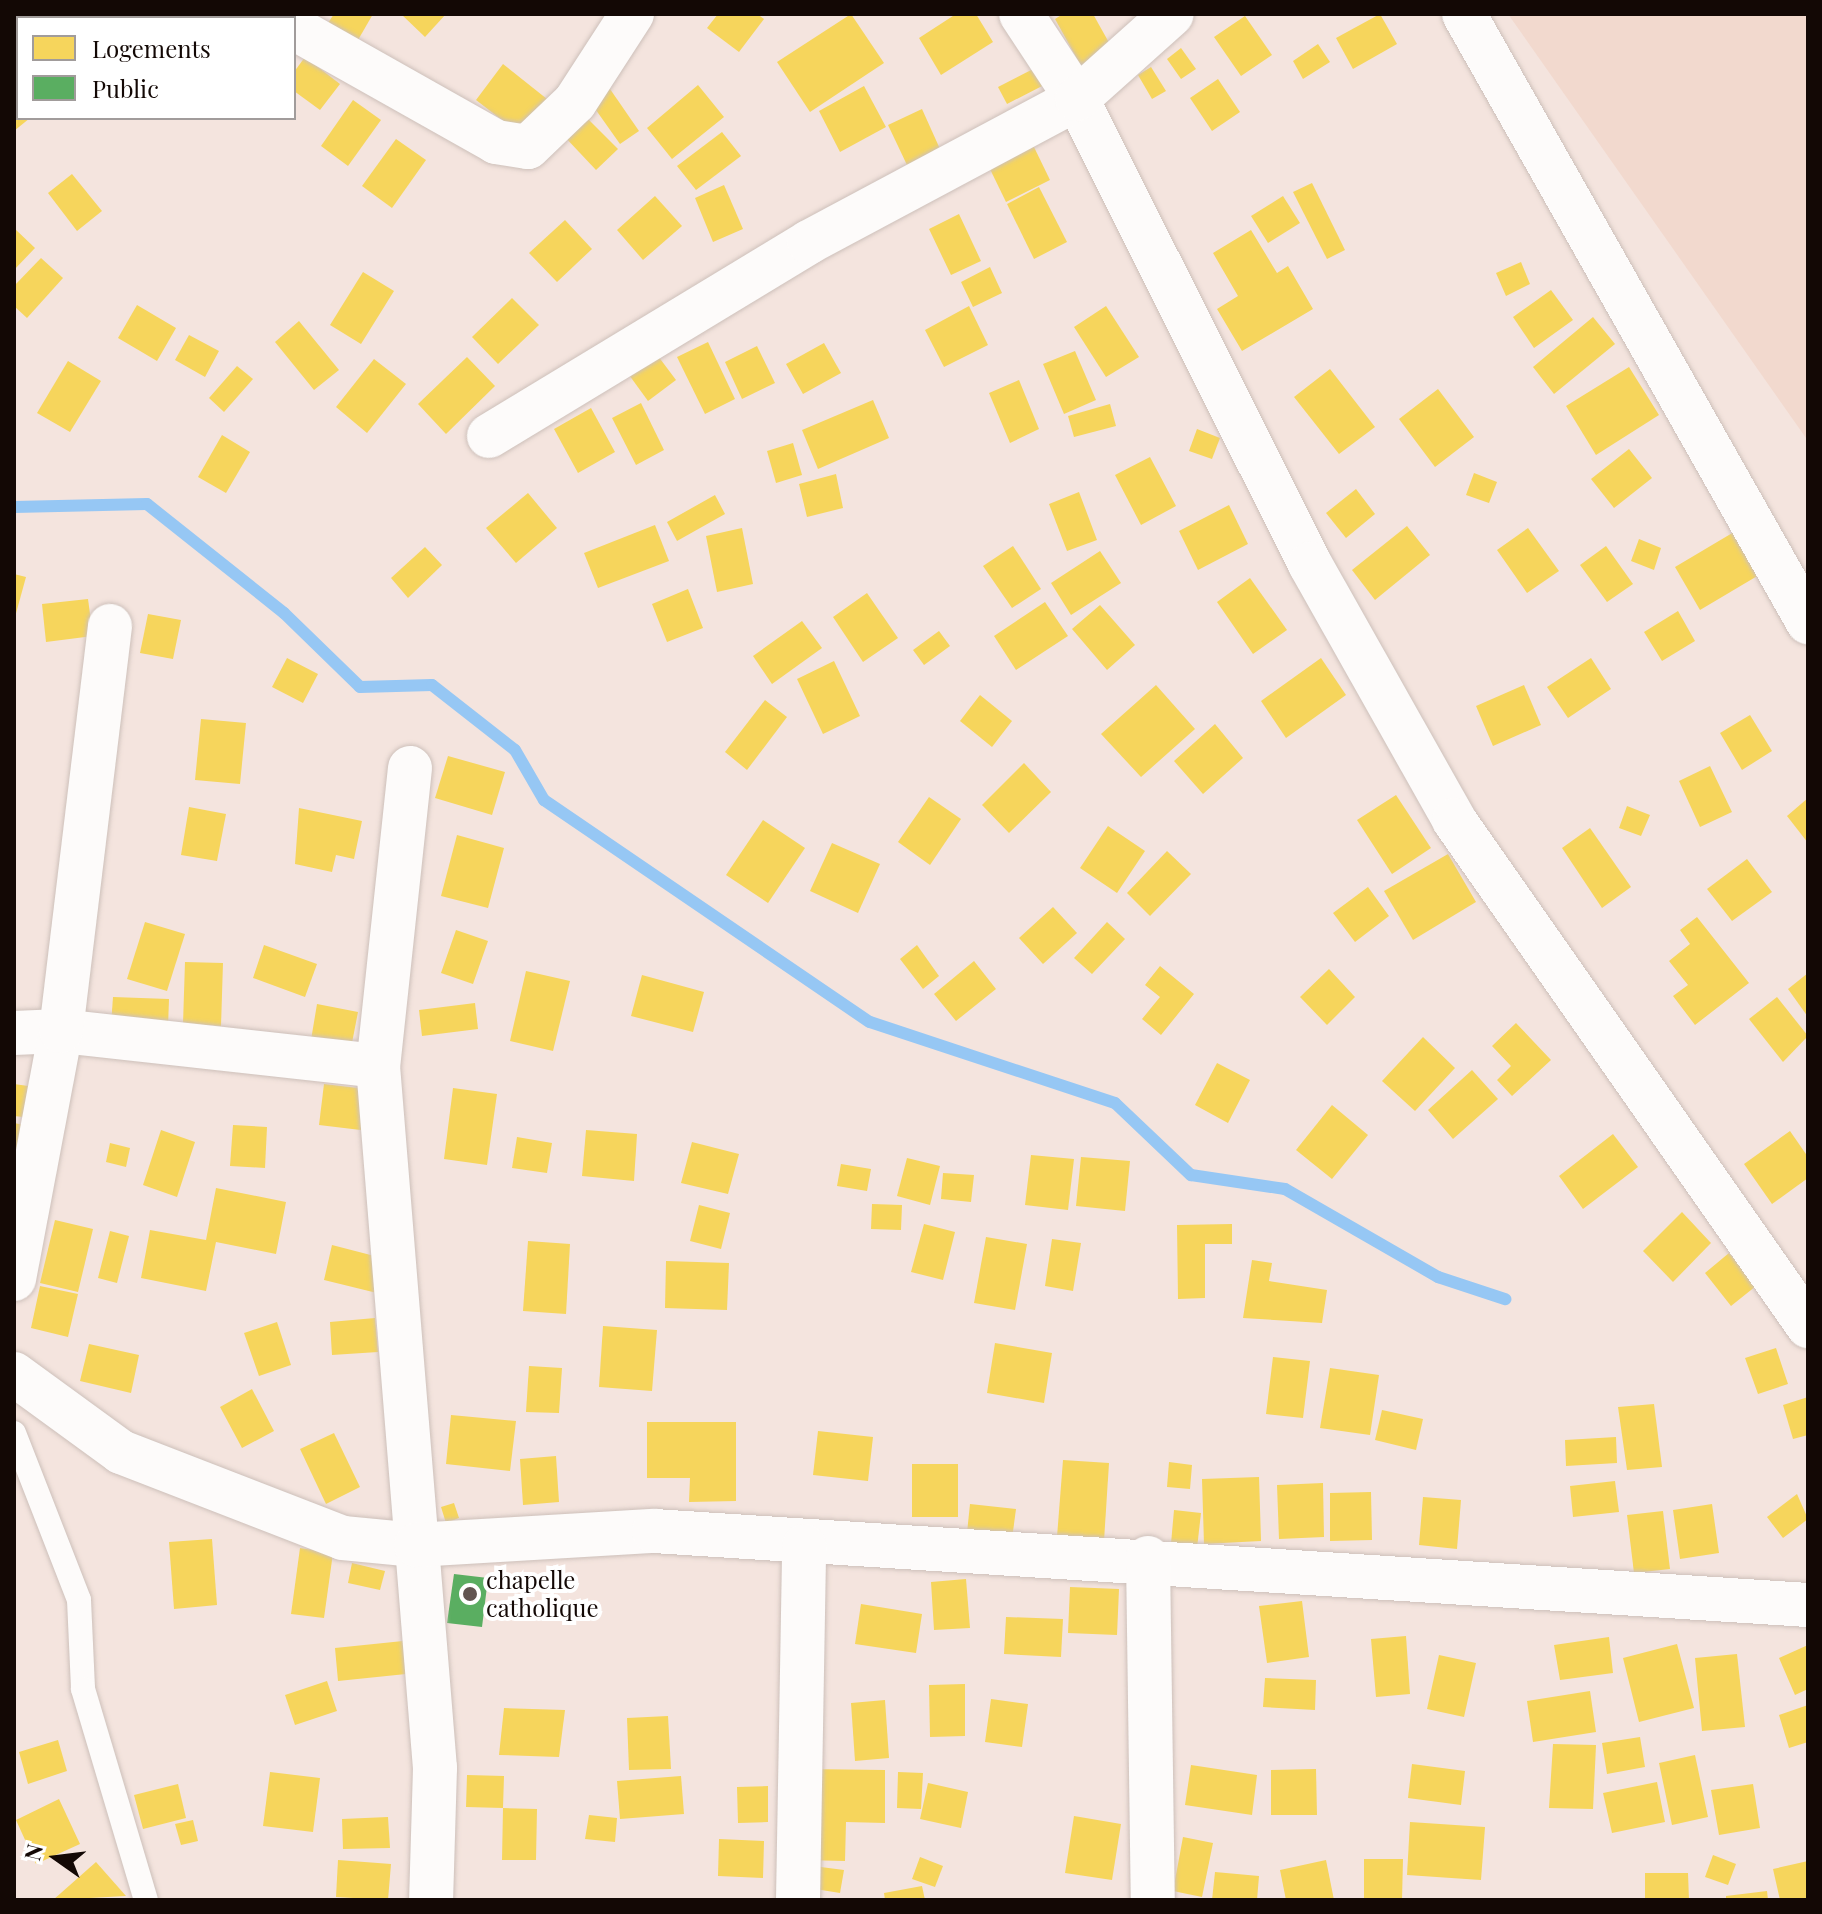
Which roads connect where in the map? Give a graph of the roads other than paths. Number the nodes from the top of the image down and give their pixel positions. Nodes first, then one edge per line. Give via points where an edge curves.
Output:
1 (632, 14) edge
2 (1021, 14) edge
3 (1172, 14) edge
4 (1464, 14) edge
5 (296, 29) edge
6 (1077, 99) junction
7 (489, 436) dead end
8 (1808, 622) edge
9 (110, 626) dead end
10 (410, 768) dead end
11 (61, 1031) junction
12 (14, 1033) edge
13 (378, 1066) junction
14 (14, 1279) edge
15 (1808, 1326) edge
16 (14, 1374) edge
17 (14, 1433) edge
18 (416, 1545) junction
19 (804, 1546) junction
20 (1148, 1558) junction
21 (1808, 1605) edge
22 (146, 1900) edge
23 (431, 1900) edge
24 (798, 1900) edge
25 (1153, 1900) edge

1 - 5 street via 575,102 528,147 496,142
2 - 6 street
3 - 6 street
4 - 8 street
6 - 7 street via 809,242
6 - 15 street via 1310,564 1454,820
9 - 11 street
10 - 13 street
11 - 12 street
11 - 13 street
11 - 14 street
13 - 18 street via 400,1275
16 - 18 street via 121,1452 177,1479 343,1538
17 - 22 lane via 79,1600 83,1689
18 - 19 street via 654,1531
18 - 23 street via 435,1768
19 - 20 street
19 - 24 street
20 - 21 street
20 - 25 street

